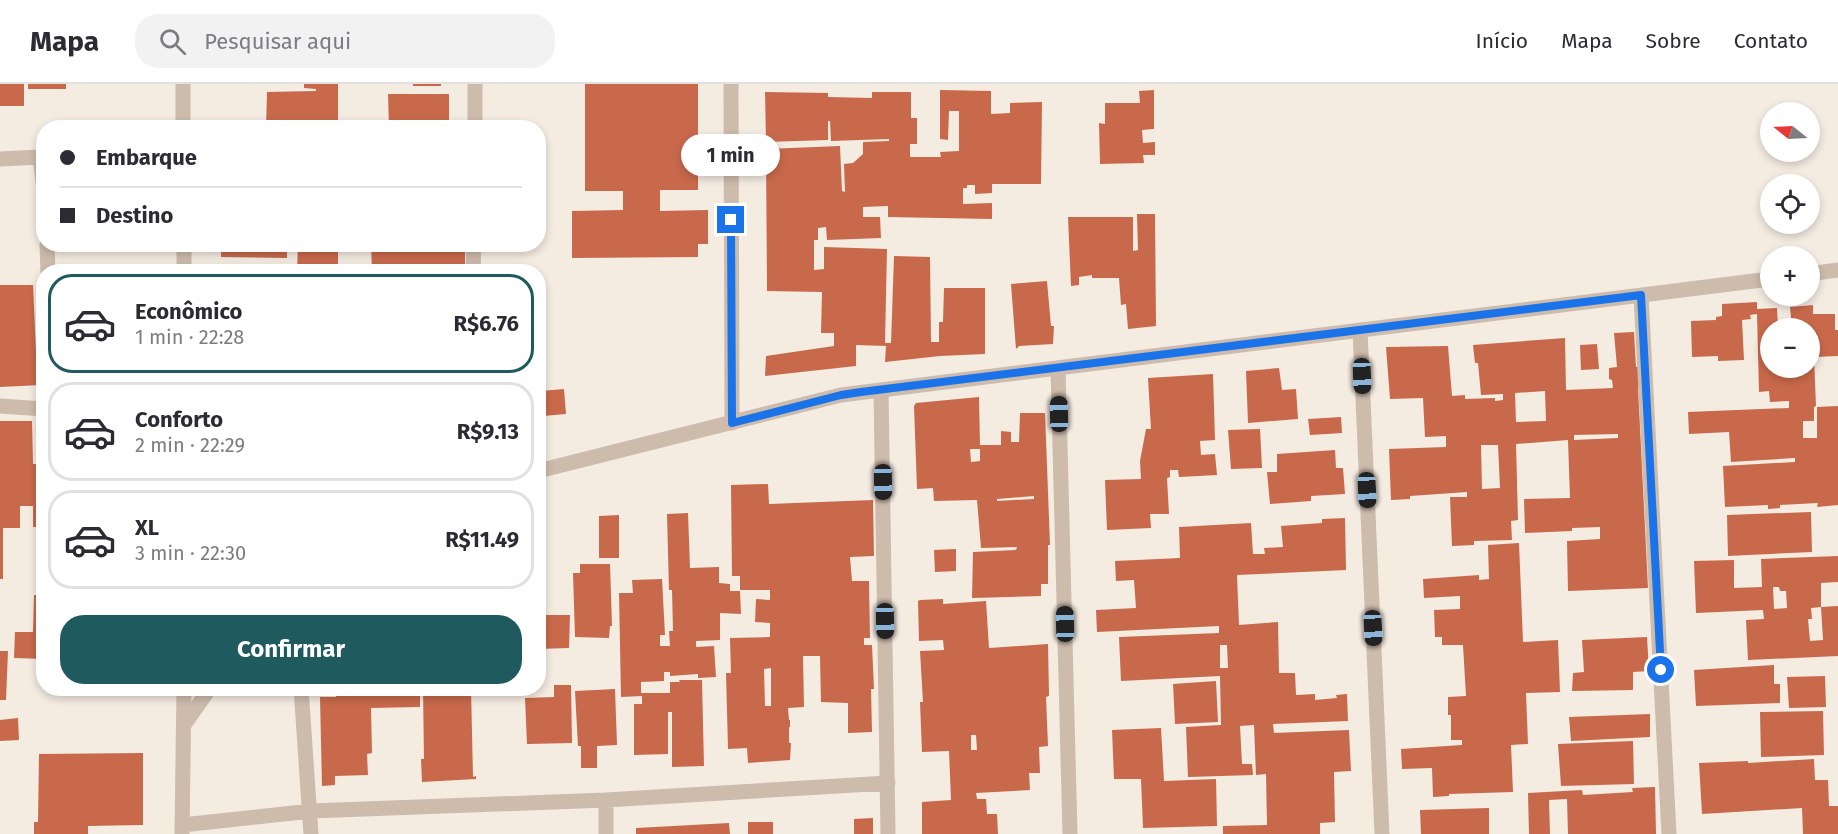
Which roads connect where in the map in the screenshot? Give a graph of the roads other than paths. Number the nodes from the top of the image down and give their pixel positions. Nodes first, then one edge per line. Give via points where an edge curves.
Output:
1 (183, 84) edge
2 (475, 84) edge
3 (731, 84) edge
4 (183, 120) edge
5 (475, 120) edge
6 (36, 157) edge
7 (0, 159) edge
8 (1838, 270) edge
9 (1820, 272) edge
10 (1760, 280) edge
11 (1641, 295) junction
12 (1360, 330) junction
13 (1058, 368) junction
14 (881, 390) junction
15 (0, 406) edge
16 (36, 408) edge
17 (732, 423) junction
18 (546, 469) edge
19 (184, 696) edge
20 (204, 696) edge
21 (302, 696) edge
22 (184, 725) junction
23 (888, 783) junction
24 (606, 800) junction
25 (310, 811) junction
26 (182, 829) edge
27 (310, 834) edge
28 (606, 834) edge
29 (888, 834) edge
30 (1070, 834) edge
31 (1382, 834) edge
32 (1669, 834) edge

1 - 4 street
2 - 5 street
3 - 17 street
6 - 7 street
8 - 9 street
10 - 11 street
11 - 12 street
11 - 32 street
12 - 13 street
12 - 31 street
13 - 14 street
13 - 30 street
14 - 17 street via 841,395
14 - 23 street
15 - 16 street
17 - 18 street
19 - 22 street
20 - 22 street
21 - 25 street
22 - 26 street
23 - 24 street
23 - 29 street
24 - 25 street
24 - 28 street
25 - 26 street
25 - 27 street

